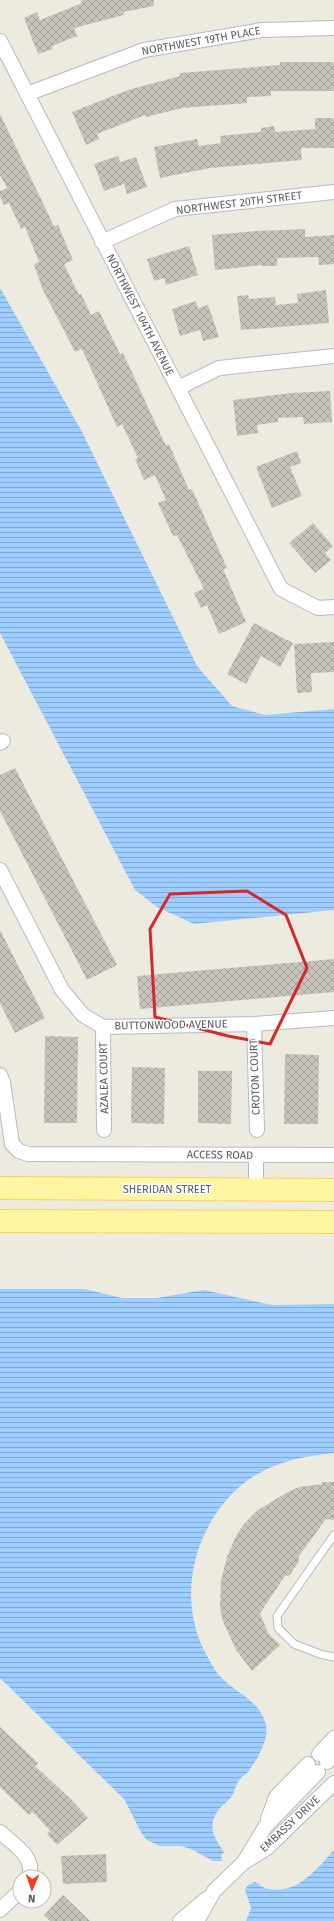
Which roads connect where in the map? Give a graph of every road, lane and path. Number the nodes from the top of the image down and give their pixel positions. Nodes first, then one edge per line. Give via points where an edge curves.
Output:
1 (334, 28) edge
2 (0, 41) edge
3 (27, 94) junction
4 (334, 192) edge
5 (102, 242) junction
6 (334, 356) edge
7 (178, 388) junction
8 (334, 607) edge
9 (0, 870) edge
10 (334, 1018) edge
11 (254, 1024) junction
12 (103, 1027) junction
13 (0, 1075) edge
14 (104, 1130) dead end
15 (257, 1130) dead end
16 (256, 1155) junction
17 (334, 1155) edge
18 (0, 1188) edge
19 (256, 1189) junction
20 (334, 1190) edge
21 (0, 1221) edge
22 (334, 1222) edge
23 (334, 1535) edge
24 (334, 1657) edge
25 (334, 1738) edge
26 (321, 1761) edge
27 (334, 1783) edge
28 (0, 1832) edge
29 (243, 1863) junction
30 (30, 1869) edge
31 (214, 1892) junction
32 (12, 1898) edge
33 (0, 1910) edge
34 (180, 1921) edge
35 (197, 1921) edge

1 - 3 street, NORTHWEST 19TH PLACE via 262,30 144,50
2 - 3 street, NORTHWEST 104TH AVENUE
3 - 5 street, NORTHWEST 104TH AVENUE
4 - 5 street, NORTHWEST 20TH STREET via 175,209
5 - 7 street, NORTHWEST 104TH AVENUE
6 - 7 street via 219,368
7 - 8 street, NORTHWEST 104TH AVENUE via 281,589 318,608
9 - 12 street, BUTTONWOOD AVENUE via 62,990 83,1015
10 - 11 street, BUTTONWOOD AVENUE
11 - 12 street, BUTTONWOOD AVENUE
11 - 15 street, CROTON COURT
12 - 14 street, AZALEA COURT
13 - 16 street, ACCESS ROAD via 12,1144 19,1151 28,1154
16 - 17 street, ACCESS ROAD
16 - 19 street
18 - 19 main road, SHERIDAN STREET
19 - 20 main road, SHERIDAN STREET
21 - 22 main road
23 - 24 lane via 277,1616 278,1628 294,1644
25 - 26 street, EMBASSY DRIVE
26 - 29 street, EMBASSY DRIVE via 276,1797 265,1827
27 - 29 street, EMBASSY DRIVE via 267,1848
28 - 30 street via 29,1859
29 - 31 street, EMBASSY DRIVE
31 - 34 street, EMBASSY DRIVE
31 - 35 street, EMBASSY DRIVE
32 - 33 street

